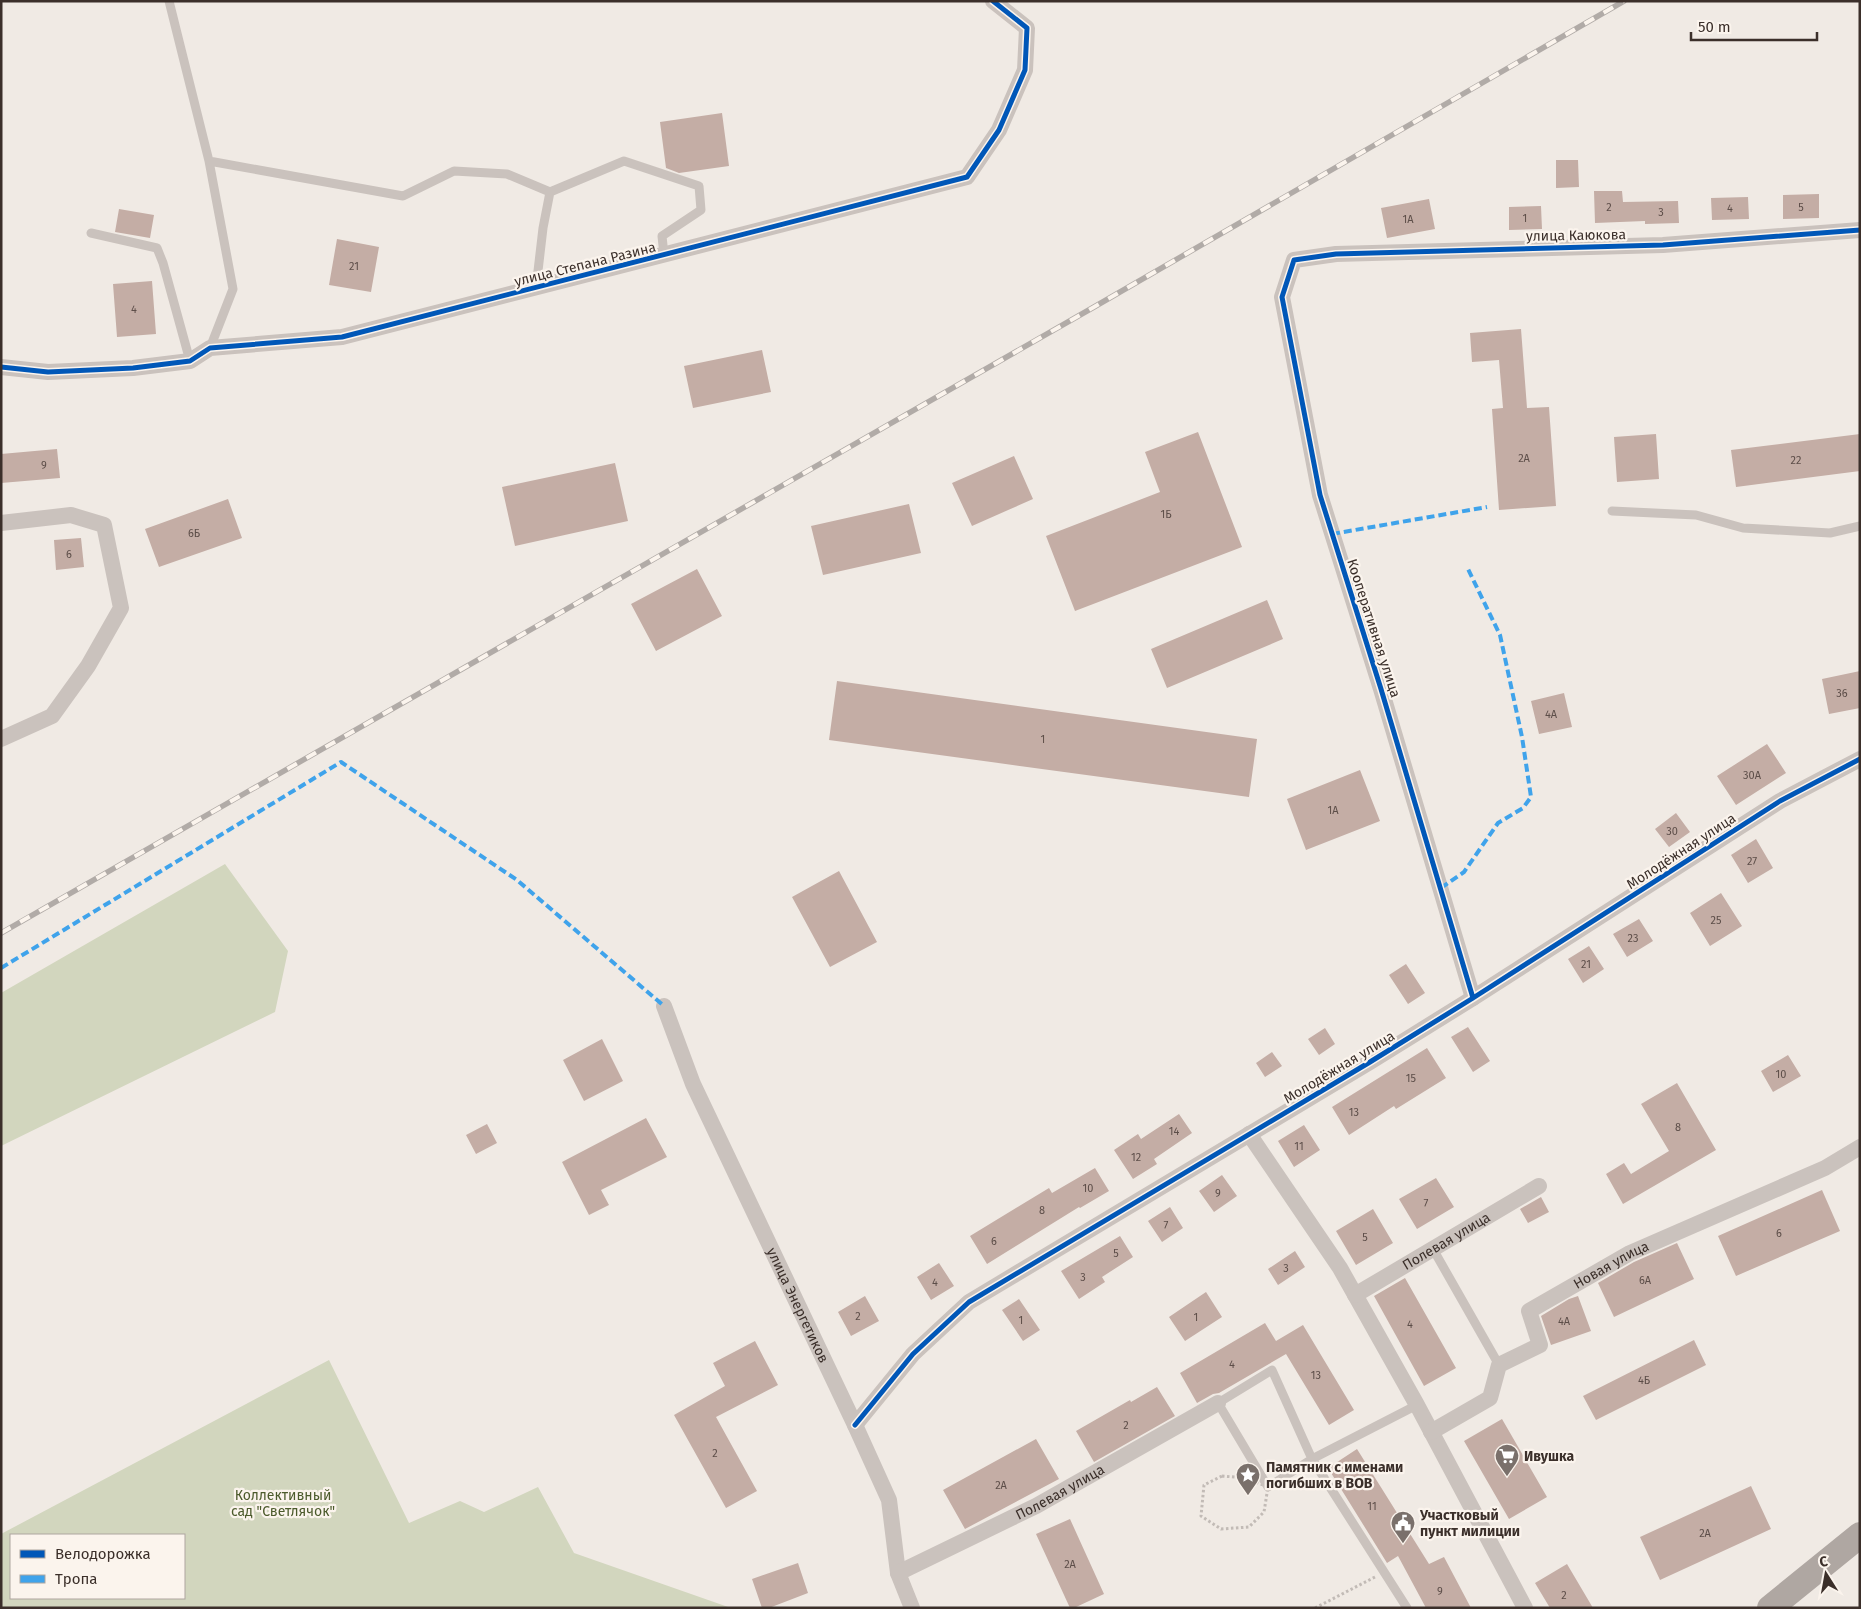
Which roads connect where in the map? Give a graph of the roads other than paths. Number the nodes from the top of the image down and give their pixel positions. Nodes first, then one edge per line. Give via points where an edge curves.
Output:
1 (169, 1) edge
2 (993, 1) edge
3 (209, 161) junction
4 (550, 192) junction
5 (1860, 230) edge
6 (92, 233) dead end
7 (664, 256) junction
8 (1294, 260) joint
9 (536, 288) junction
10 (210, 348) junction
11 (190, 361) junction
12 (1, 367) edge
13 (1612, 511) dead end
14 (1, 523) edge
15 (1860, 526) edge
16 (1, 739) edge
17 (1860, 759) edge
18 (1473, 998) junction
19 (664, 1006) dead end
20 (1249, 1134) junction
21 (1860, 1147) edge
22 (1539, 1186) dead end
23 (1433, 1249) junction
24 (1355, 1295) junction
25 (1499, 1365) junction
26 (1218, 1403) junction
27 (1417, 1405) junction
28 (856, 1425) junction
29 (1431, 1432) junction
30 (1312, 1459) junction
31 (1860, 1534) edge
32 (898, 1573) junction
33 (912, 1608) edge
34 (1407, 1608) edge
35 (1524, 1608) edge
36 (1770, 1608) edge

1 - 3 lane
2 - 7 street, улица Степана Разина via 1027,28 1024,70 999,130 967,178
3 - 4 lane via 403,196 454,171 507,174
3 - 10 lane via 233,289
4 - 7 lane via 624,161 699,186 701,210 662,236
4 - 9 lane
5 - 8 street, улица Каюкова via 1663,245 1336,254
6 - 11 lane via 157,248
7 - 9 street, улица Степана Разина
8 - 18 street, Кооперативная улица via 1282,297 1320,495
9 - 10 street, улица Степана Разина via 342,337
10 - 11 street, улица Степана Разина
11 - 12 street, улица Степана Разина via 133,368 48,372
13 - 15 lane via 1696,515 1743,528 1830,533
14 - 16 street via 71,515 104,525 121,608 88,666 52,716
17 - 18 street, Молодёжная улица via 1780,801
18 - 20 street, Молодёжная улица
19 - 28 street, улица Энергетиков via 693,1084
20 - 24 street
20 - 28 street, Молодёжная улица via 969,1302 913,1354
21 - 25 street, Новая улица via 1825,1168 1630,1253 1529,1311 1540,1345
22 - 23 street, Полевая улица
23 - 24 street, Полевая улица
23 - 25 lane
24 - 27 street
25 - 29 street via 1490,1398
26 - 30 lane via 1268,1487
26 - 30 lane via 1272,1370
26 - 32 street, Полевая улица via 1036,1506
27 - 29 street
27 - 30 lane
28 - 32 street, улица Энергетиков via 889,1500
29 - 35 street
30 - 34 lane
31 - 36 main road
32 - 33 street, улица Энергетиков

